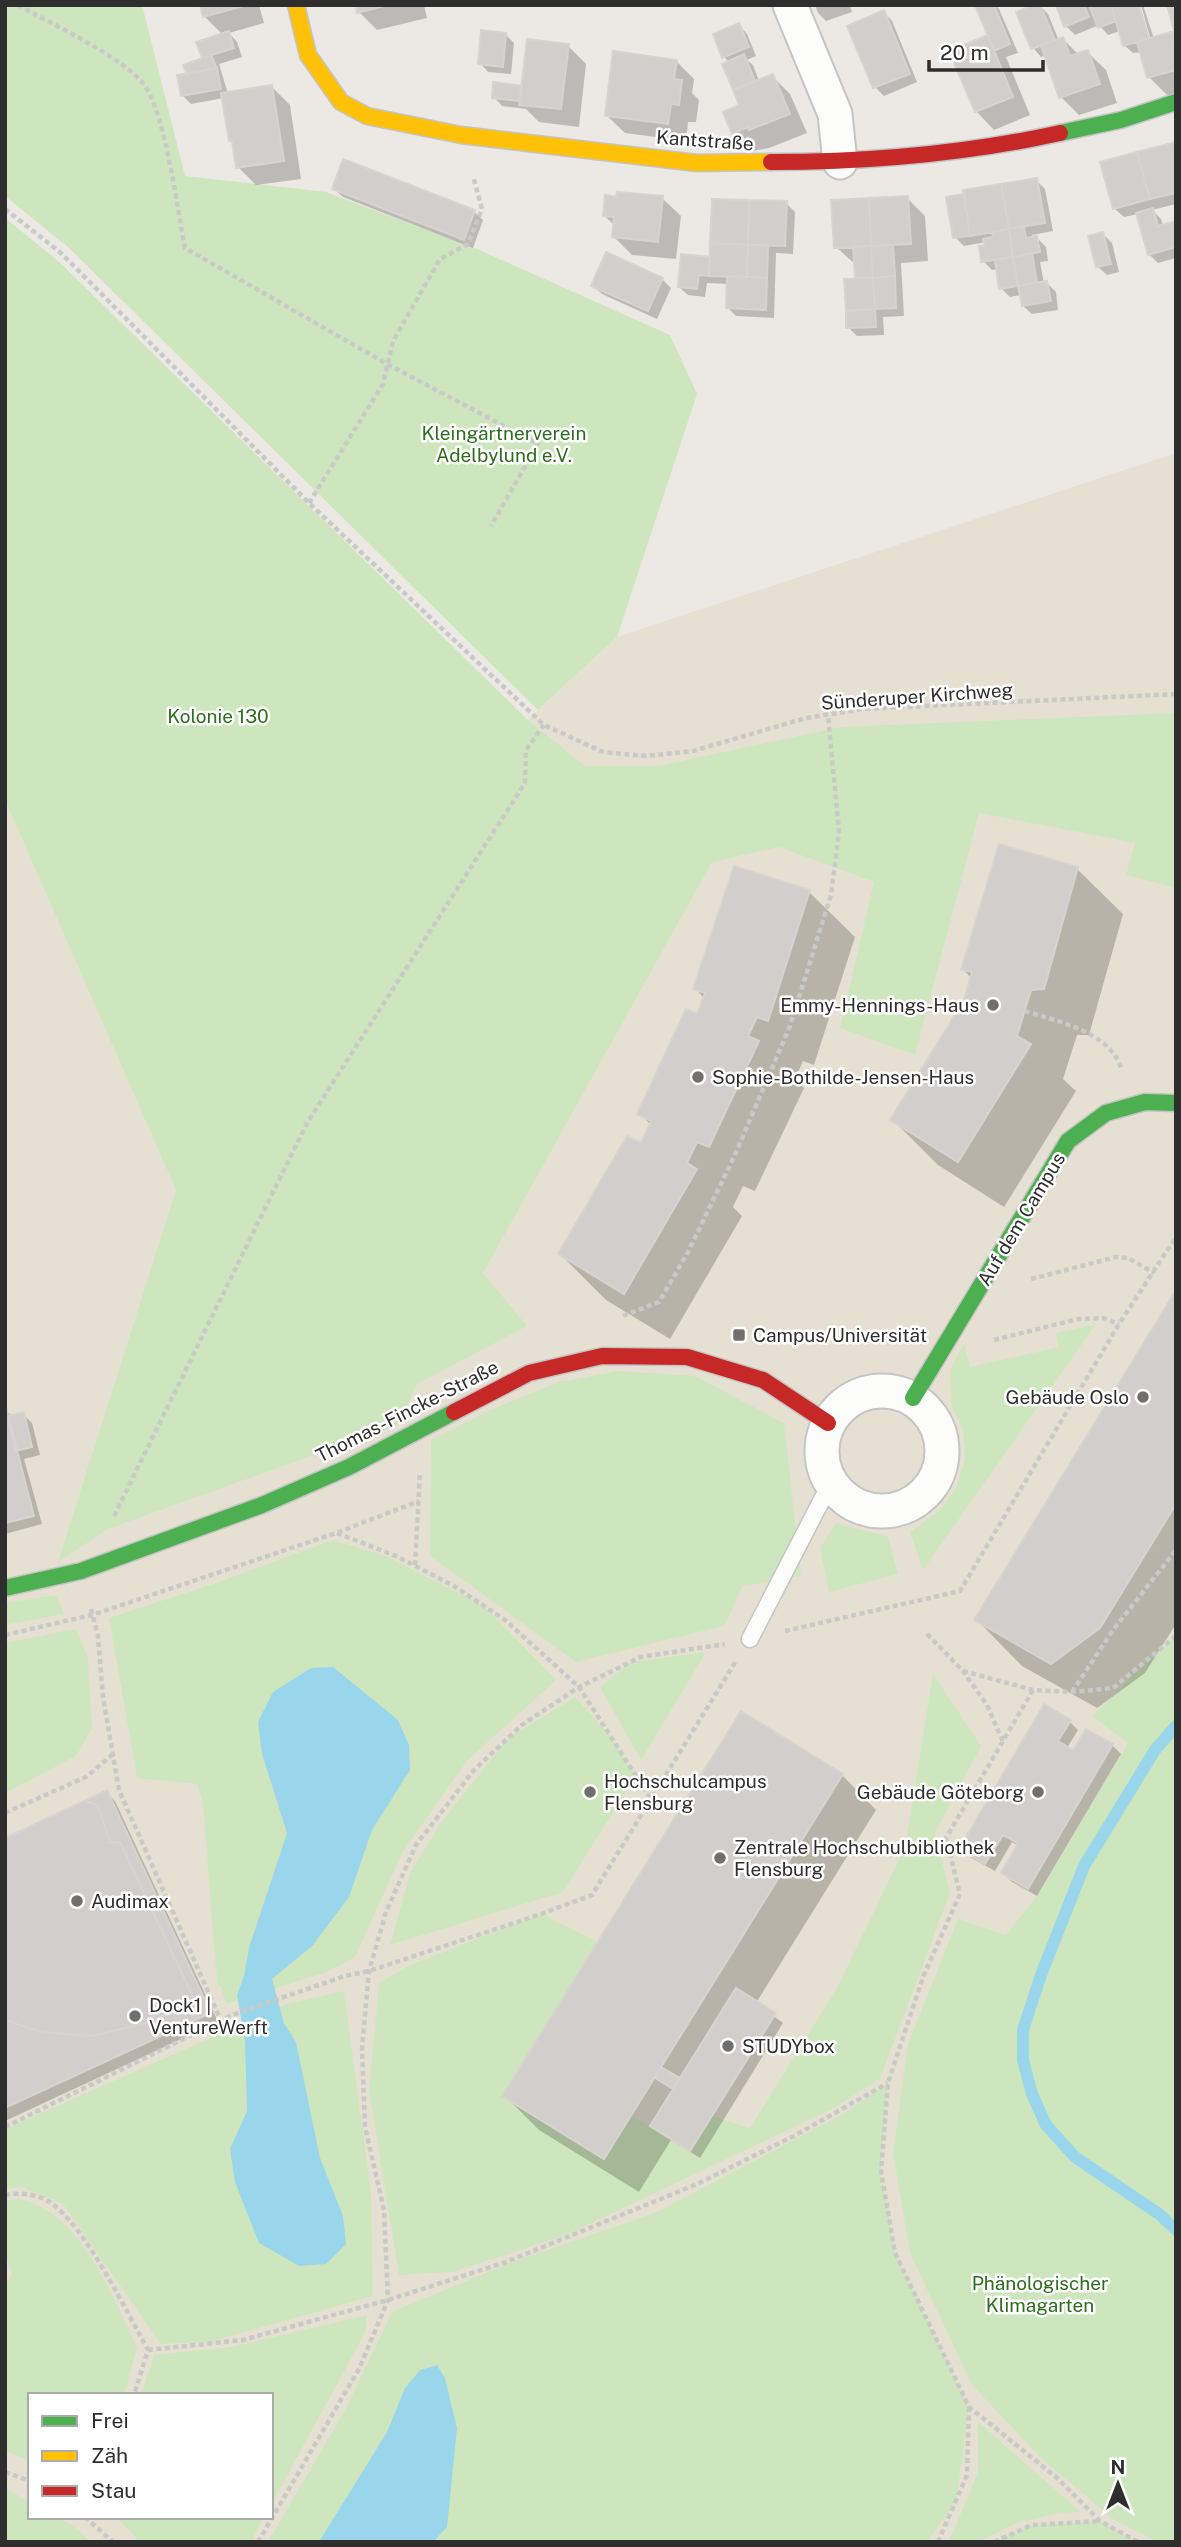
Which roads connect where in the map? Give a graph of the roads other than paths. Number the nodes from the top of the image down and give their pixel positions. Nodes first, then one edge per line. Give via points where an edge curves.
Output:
1 (296, 5) edge
2 (790, 5) edge
3 (1176, 103) edge
4 (840, 162) junction
5 (1176, 1103) edge
6 (913, 1398) junction
7 (828, 1423) junction
8 (830, 1484) junction
9 (5, 1588) edge
10 (750, 1639) road end

1 - 4 street, Kantstraße via 309,55 341,102 368,116 461,135 697,163
2 - 4 street via 835,114
3 - 4 street, Kantstraße via 1030,140 934,155
5 - 6 street, Auf dem Campus via 1145,1102 1106,1113 1068,1141
6 - 7 street via 872,1391 852,1398
6 - 8 street via 932,1417 941,1436 943,1457 937,1477 917,1501 898,1510 877,1512 857,1507
7 - 8 street via 821,1443 822,1465
7 - 9 street, Thomas-Fincke-Straße via 763,1380 687,1357 602,1356 528,1373 262,1506 81,1571
8 - 10 lane

